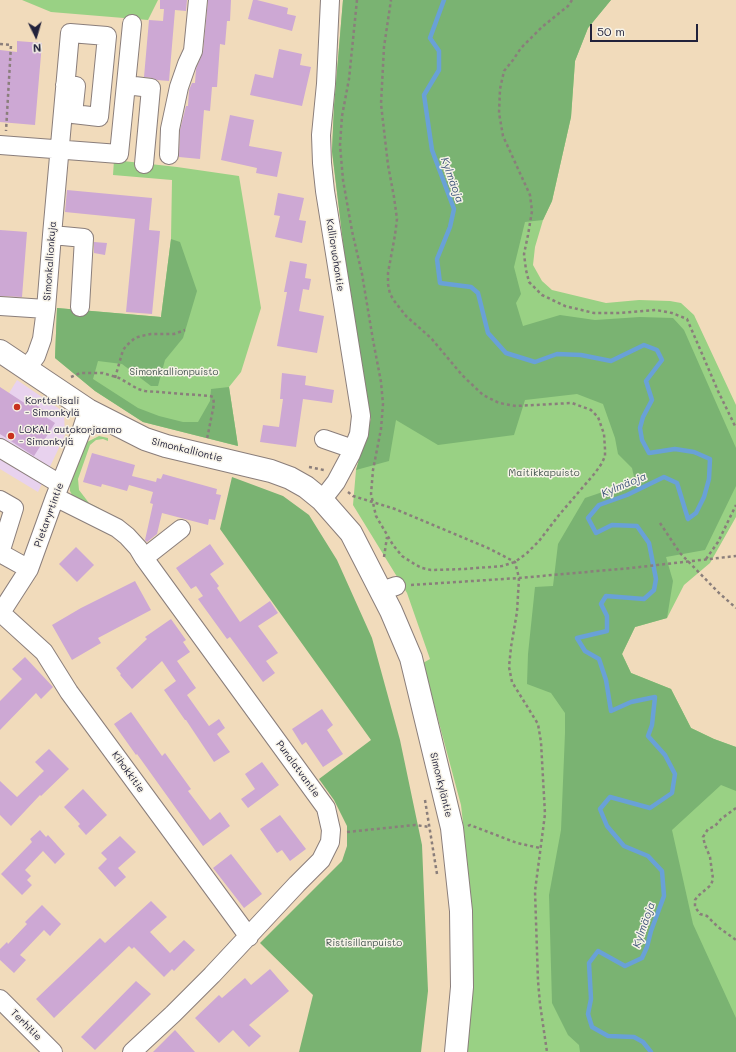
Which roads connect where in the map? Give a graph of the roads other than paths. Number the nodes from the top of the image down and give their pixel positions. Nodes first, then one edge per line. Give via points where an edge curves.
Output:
1 (198, 0) edge
2 (330, 0) edge
3 (132, 24) dead end
4 (65, 85) junction
5 (126, 85) junction
6 (179, 87) junction
7 (151, 88) junction
8 (3, 145) edge
9 (60, 150) junction
10 (170, 155) dead end
11 (144, 164) dead end
12 (52, 235) junction
13 (0, 306) edge
14 (80, 307) dead end
15 (46, 309) junction
16 (0, 351) edge
17 (27, 368) junction
18 (88, 410) junction
19 (324, 439) dead end
20 (0, 448) edge
21 (353, 449) junction
22 (57, 490) junction
23 (0, 500) edge
24 (322, 500) junction
25 (181, 528) dead end
26 (351, 533) joint
27 (144, 558) junction
28 (29, 569) junction
29 (1, 614) edge
30 (249, 937) junction
31 (0, 999) edge
32 (53, 1052) edge
33 (132, 1052) edge
34 (456, 1052) edge

1 - 6 street via 193,51
2 - 21 street, Kallioruohontie via 321,135 325,191 361,416 359,434
3 - 5 street
4 - 4 street, Simonkallionkuja via 70,33 107,36 99,117 73,114 76,86
4 - 9 street, Simonkallionkuja
5 - 7 street
5 - 9 street via 119,154
6 - 7 street
6 - 10 street via 170,129
7 - 11 street
8 - 9 street
9 - 12 street, Simonkallionkuja
12 - 14 street via 84,238
12 - 15 street, Simonkallionkuja
13 - 15 street
15 - 17 street, Simonkallionkuja via 42,339 36,356
16 - 17 main road, Simonkalliontie
17 - 18 main road, Simonkalliontie
18 - 22 street, Pietaryrtintie
18 - 24 main road, Simonkalliontie via 145,439 166,446 284,475 306,487
19 - 21 street
20 - 22 street, Punalatvantie
21 - 24 street, Kallioruohontie via 340,486
22 - 27 street, Punalatvantie via 105,516 127,536
22 - 28 street, Pietaryrtintie
23 - 28 street via 14,508 0,553
24 - 26 main road, Simonkalliontie
25 - 27 street
26 - 34 main road, Simonkyläntie via 389,588 391,611 411,658 452,828 461,911 462,986
27 - 30 street, Punalatvantie via 326,808 331,830 330,842 321,860
28 - 29 street, Pietaryrtintie
29 - 30 street, Kihokkitie via 44,652 78,703
30 - 33 street, Punalatvantie via 174,1014
31 - 32 street, Terhitie

